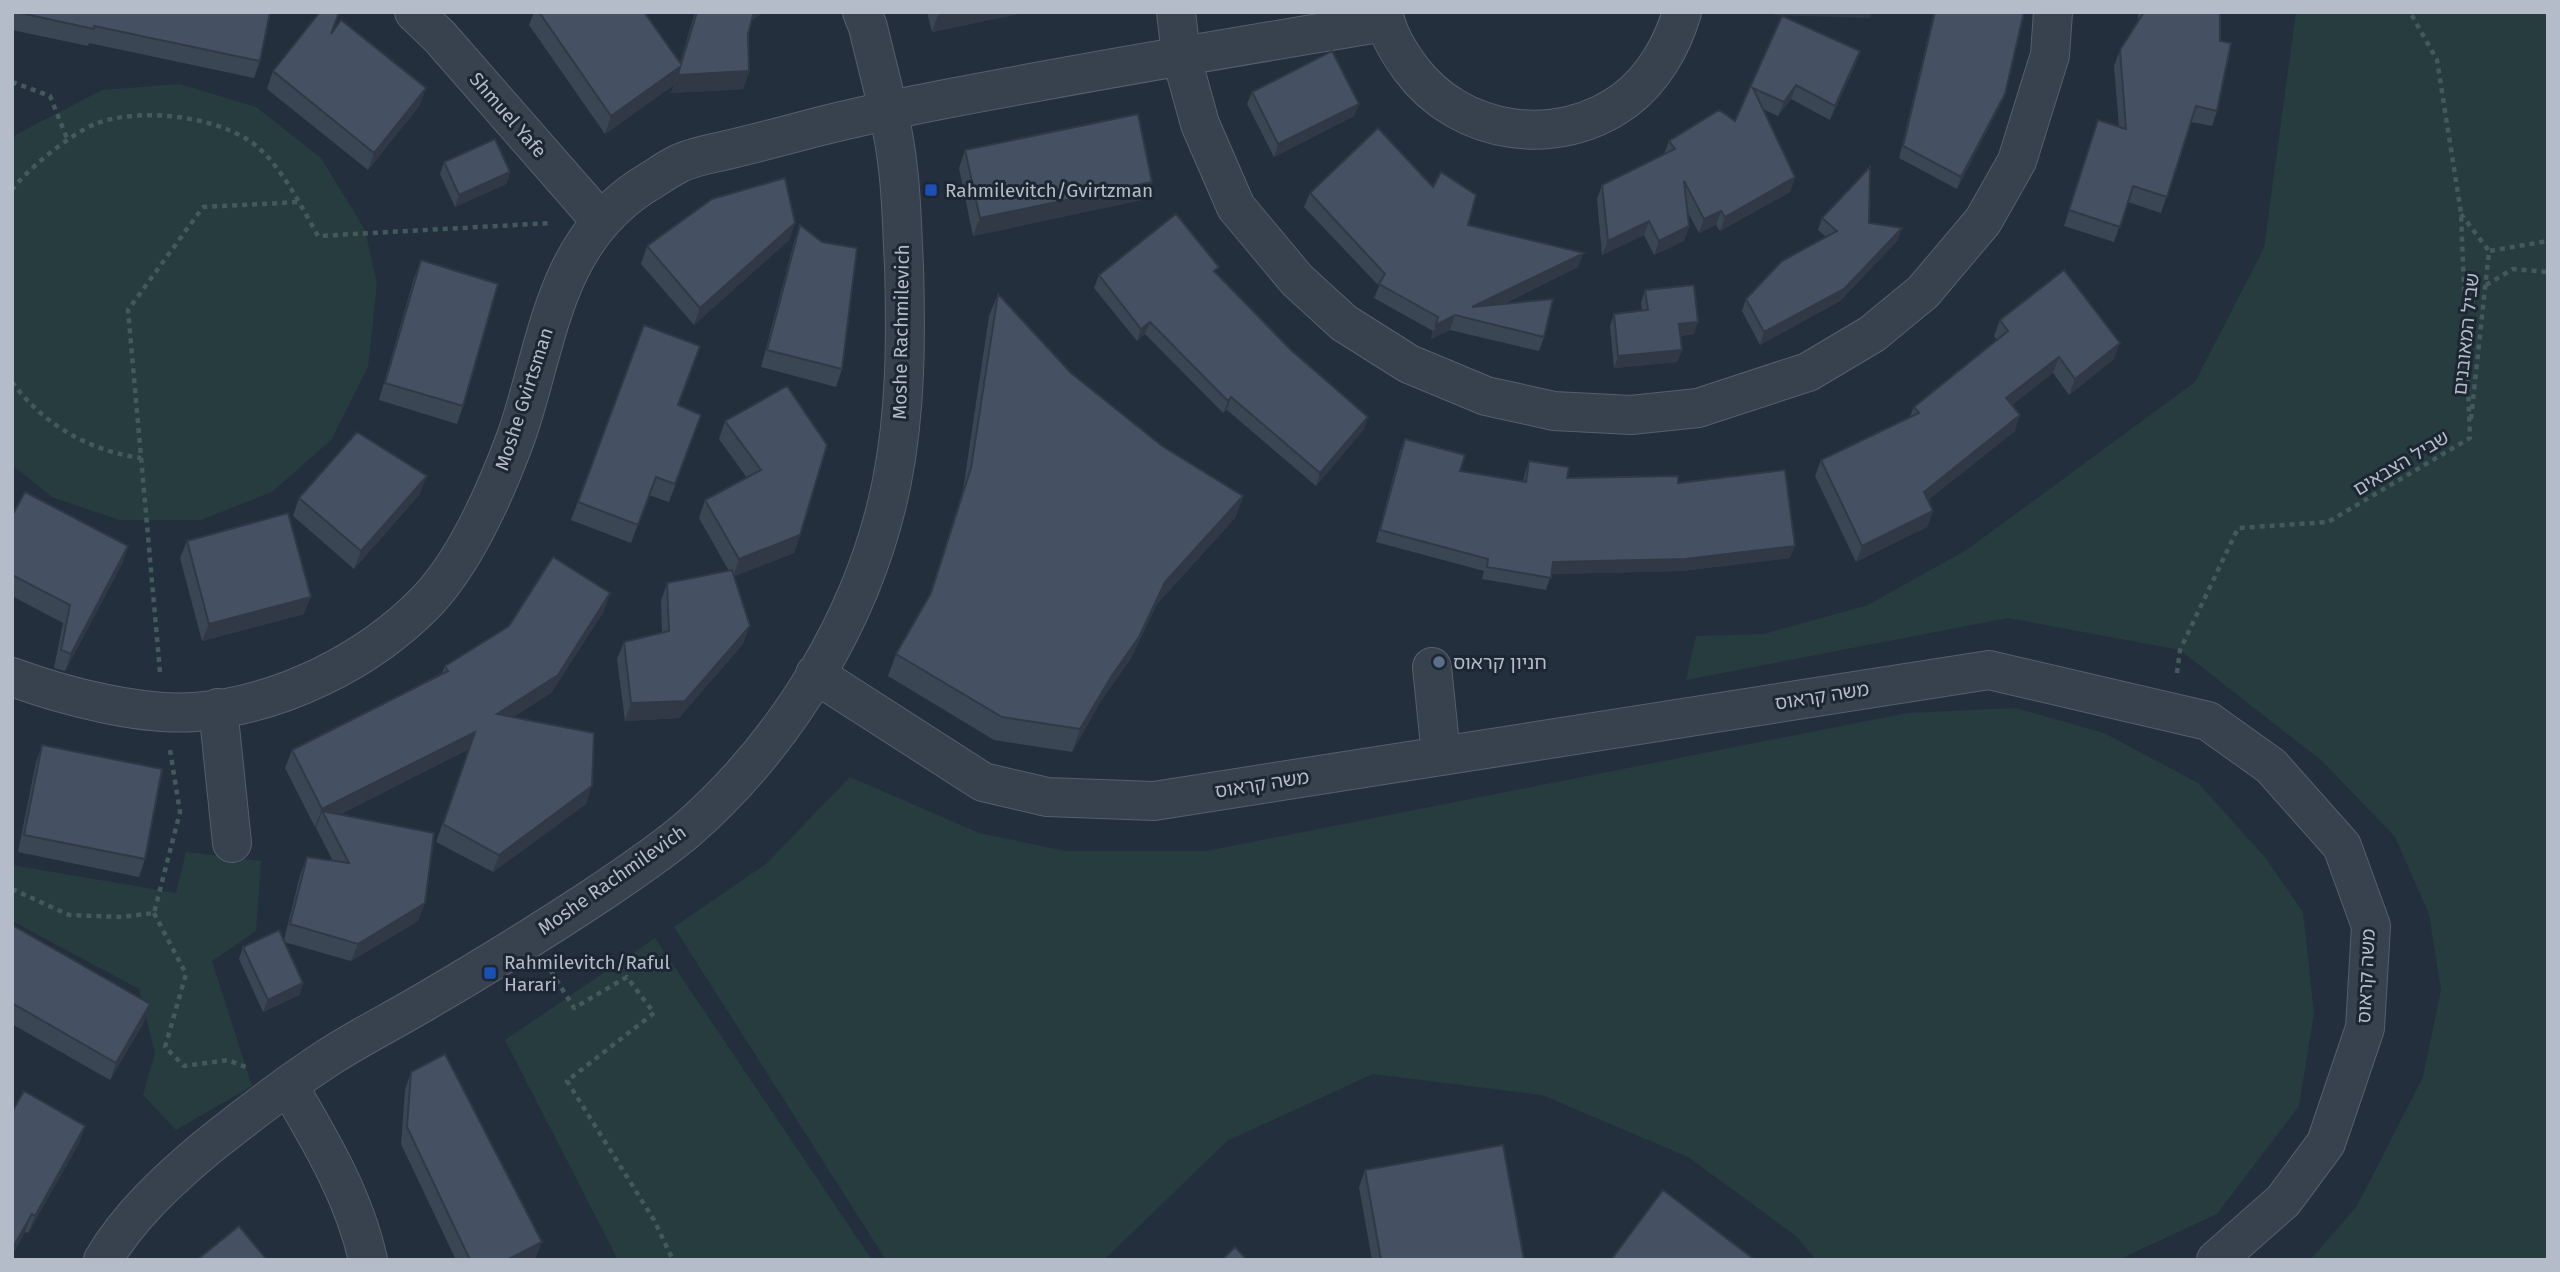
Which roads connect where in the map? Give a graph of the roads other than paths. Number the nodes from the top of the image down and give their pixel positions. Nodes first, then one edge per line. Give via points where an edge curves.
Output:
1 (414, 12) edge
2 (862, 12) edge
3 (1176, 12) edge
4 (1682, 12) edge
5 (2053, 12) edge
6 (1384, 17) edge
7 (1181, 55) junction
8 (887, 109) junction
9 (600, 220) junction
10 (1432, 667) dead end
11 (814, 674) junction
12 (12, 677) edge
13 (218, 708) junction
14 (1441, 755) junction
15 (232, 844) dead end
16 (288, 1085) junction
17 (103, 1260) edge
18 (368, 1260) edge
19 (2216, 1260) edge

1 - 9 street, Shmuel Yafe
2 - 8 street, Moshe Rachmilevich
3 - 7 street
4 - 6 street via 1654,71 1625,100 1591,120 1549,131 1506,129 1464,115 1425,88 1393,44
5 - 7 street via 2050,55 2017,161 1983,221 1923,292 1872,334 1808,372 1698,408 1631,415 1554,411 1486,396 1409,364 1343,323 1297,280 1236,207 1200,124
6 - 7 street, Moshe Gvirtsman
7 - 8 street, Moshe Gvirtsman
8 - 9 street, Moshe Gvirtsman via 681,162
8 - 11 street, Moshe Rachmilevich via 902,215 905,309 900,434 892,484 866,573
9 - 13 street, Moshe Gvirtsman via 566,276 516,436 488,502 465,549 430,598 392,633 341,668 292,688
10 - 14 street
11 - 14 street, משה קראוס via 983,782 1047,797 1154,801
11 - 16 street, Moshe Rachmilevich via 766,745 686,830 633,871 530,938
12 - 13 street, Moshe Gvirtsman via 131,708 192,712
13 - 15 street
14 - 19 street, משה קראוס via 1989,670 2208,721 2271,766 2342,846 2371,926 2365,1028 2326,1143 2283,1201
16 - 17 street, Moshe Rachmilevich via 160,1189
16 - 18 street via 332,1163

